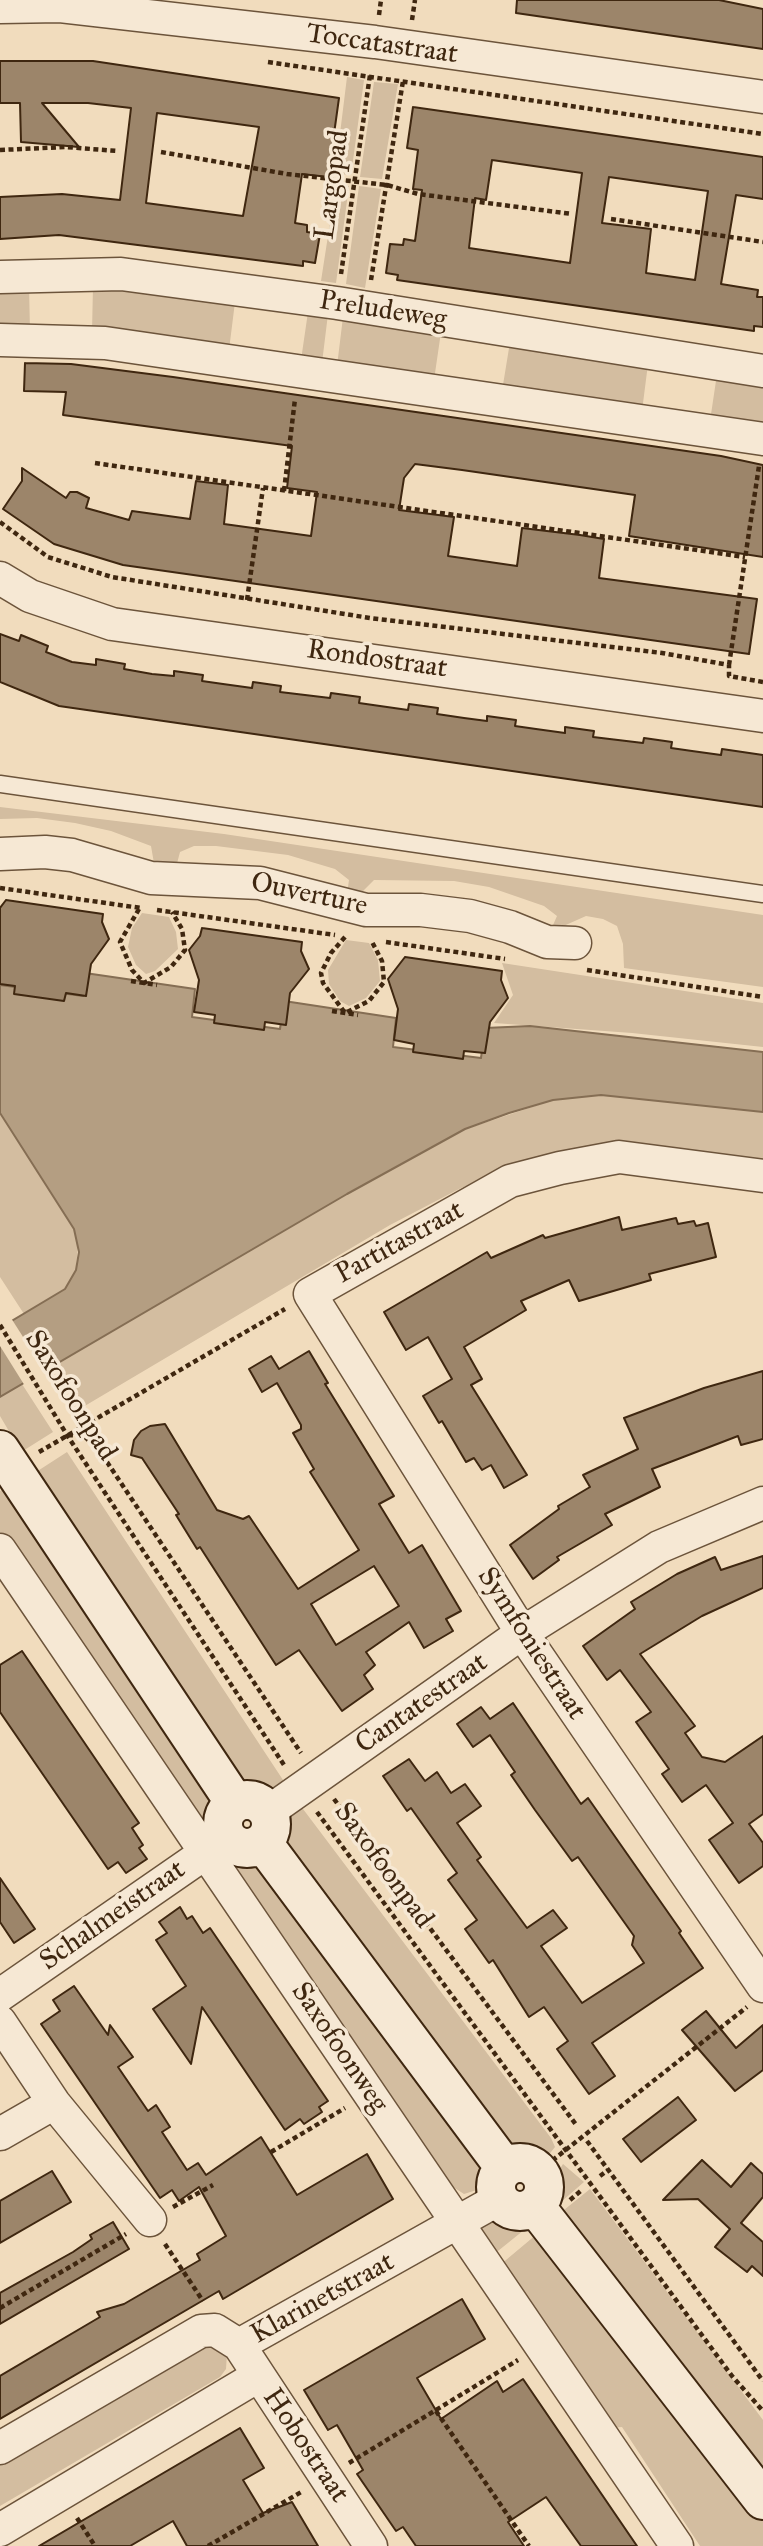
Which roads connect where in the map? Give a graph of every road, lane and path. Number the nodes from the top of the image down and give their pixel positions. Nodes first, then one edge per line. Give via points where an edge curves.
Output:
1 (381, 0) edge
2 (415, 0) edge
3 (0, 7) edge
4 (375, 42) junction
5 (409, 48) junction
6 (256, 61) dead end
7 (370, 76) junction
8 (403, 81) junction
9 (763, 97) edge
10 (763, 134) edge
11 (0, 150) edge
12 (118, 151) dead end
13 (161, 152) dead end
14 (355, 181) junction
15 (387, 185) junction
16 (572, 214) dead end
17 (611, 219) dead end
18 (763, 242) edge
19 (0, 277) edge
20 (352, 306) junction
21 (0, 340) edge
22 (763, 371) edge
23 (296, 394) dead end
24 (761, 450) edge
25 (95, 463) dead end
26 (263, 488) junction
27 (284, 491) junction
28 (0, 522) edge
29 (746, 557) junction
30 (0, 578) edge
31 (247, 600) junction
32 (729, 665) junction
33 (763, 682) edge
34 (763, 716) edge
35 (0, 784) edge
36 (0, 854) edge
37 (763, 894) edge
38 (140, 908) dead end
39 (172, 912) dead end
40 (345, 937) dead end
41 (371, 940) dead end
42 (575, 943) dead end
43 (131, 981) dead end
44 (144, 983) junction
45 (157, 985) dead end
46 (332, 1011) dead end
47 (345, 1013) junction
48 (358, 1016) dead end
49 (763, 1176) edge
50 (310, 1294) junction
51 (0, 1325) edge
52 (67, 1434) junction
53 (0, 1450) edge
54 (763, 1503) edge
55 (0, 1550) edge
56 (522, 1633) junction
57 (312, 1781) junction
58 (240, 1829) junction
59 (758, 1994) edge
60 (0, 1995) edge
61 (0, 2022) edge
62 (369, 2093) junction
63 (54, 2103) junction
64 (577, 2126) dead end
65 (0, 2134) edge
66 (587, 2141) dead end
67 (271, 2152) dead end
68 (608, 2169) junction
69 (600, 2176) dead end
70 (529, 2179) junction
71 (213, 2185) dead end
72 (150, 2220) junction
73 (457, 2224) junction
74 (0, 2308) edge
75 (227, 2337) junction
76 (540, 2347) junction
77 (258, 2376) junction
78 (763, 2381) edge
79 (756, 2402) junction
80 (763, 2403) edge
81 (436, 2411) junction
82 (763, 2412) edge
83 (0, 2448) edge
84 (327, 2477) junction
85 (763, 2500) edge
86 (0, 2530) edge
87 (208, 2546) edge
88 (372, 2546) edge
89 (529, 2546) edge
90 (677, 2546) edge

1 - 4 path, Largopad
2 - 5 path
3 - 4 street, Toccatastraat via 60,6
4 - 5 street, Toccatastraat
4 - 7 path, Largopad
5 - 8 path
5 - 9 street, Toccatastraat
6 - 7 path
7 - 8 path
7 - 14 path, Largopad
8 - 10 path
8 - 15 path
11 - 12 path via 65,147
13 - 14 path
14 - 15 path
14 - 20 path, Largopad
15 - 16 path via 418,194
15 - 20 path
17 - 18 path
19 - 20 street, Preludeweg via 121,274
20 - 22 street, Preludeweg
21 - 24 street via 105,343
23 - 27 path
24 - 29 path
25 - 26 path
26 - 27 path
26 - 31 path
27 - 29 path
28 - 31 path via 48,557 100,573
29 - 32 path
30 - 34 street, Rondostraat via 30,596 112,624
31 - 32 path
32 - 33 path via 729,676
35 - 37 lane
36 - 42 street, Ouverture via 72,855 164,879 260,883 366,910 470,916 547,942
38 - 44 path via 120,942 132,970
39 - 44 path via 185,950 171,967
40 - 47 path via 321,973
41 - 47 path via 382,961 384,982 369,1001
43 - 44 path
44 - 45 path
46 - 47 path
47 - 48 path
49 - 50 street, Partitastraat via 620,1157 510,1181
50 - 52 path, Partitastraat
50 - 56 street, Symfoniestraat
51 - 52 path, Saxofoonpad
52 - 57 path, Saxofoonpad
52 - 57 path via 84,1436 99,1450
53 - 58 street, Saxofoonweg
54 - 56 street, Cantatestraat via 659,1547
55 - 58 street, Saxofoonweg
56 - 57 street, Cantatestraat
56 - 59 street, Symfoniestraat
57 - 58 street, Cantatestraat
57 - 64 path
57 - 70 path, Saxofoonpad
58 - 60 street, Schalmeistraat
58 - 62 street, Saxofoonweg
58 - 70 street, Saxofoonweg
59 - 70 path
61 - 63 street
62 - 67 path
62 - 73 street, Saxofoonweg
63 - 65 street
63 - 72 street
66 - 68 path
68 - 69 path
68 - 78 path
70 - 73 street, Klarinetstraat
70 - 79 path, Saxofoonpad
70 - 85 street, Saxofoonweg
71 - 72 path
72 - 74 path
72 - 75 path
73 - 75 street, Klarinetstraat
73 - 76 street, Saxofoonweg
75 - 77 street, Hobostraat
75 - 83 street, Klarinetstraat via 201,2331
76 - 81 path
76 - 90 street, Saxofoonweg
77 - 84 street, Hobostraat
77 - 86 street, Klarinetstraat
79 - 80 path
79 - 82 path, Saxofoonpad
81 - 84 path
81 - 89 path
84 - 87 path
84 - 88 street, Hobostraat

